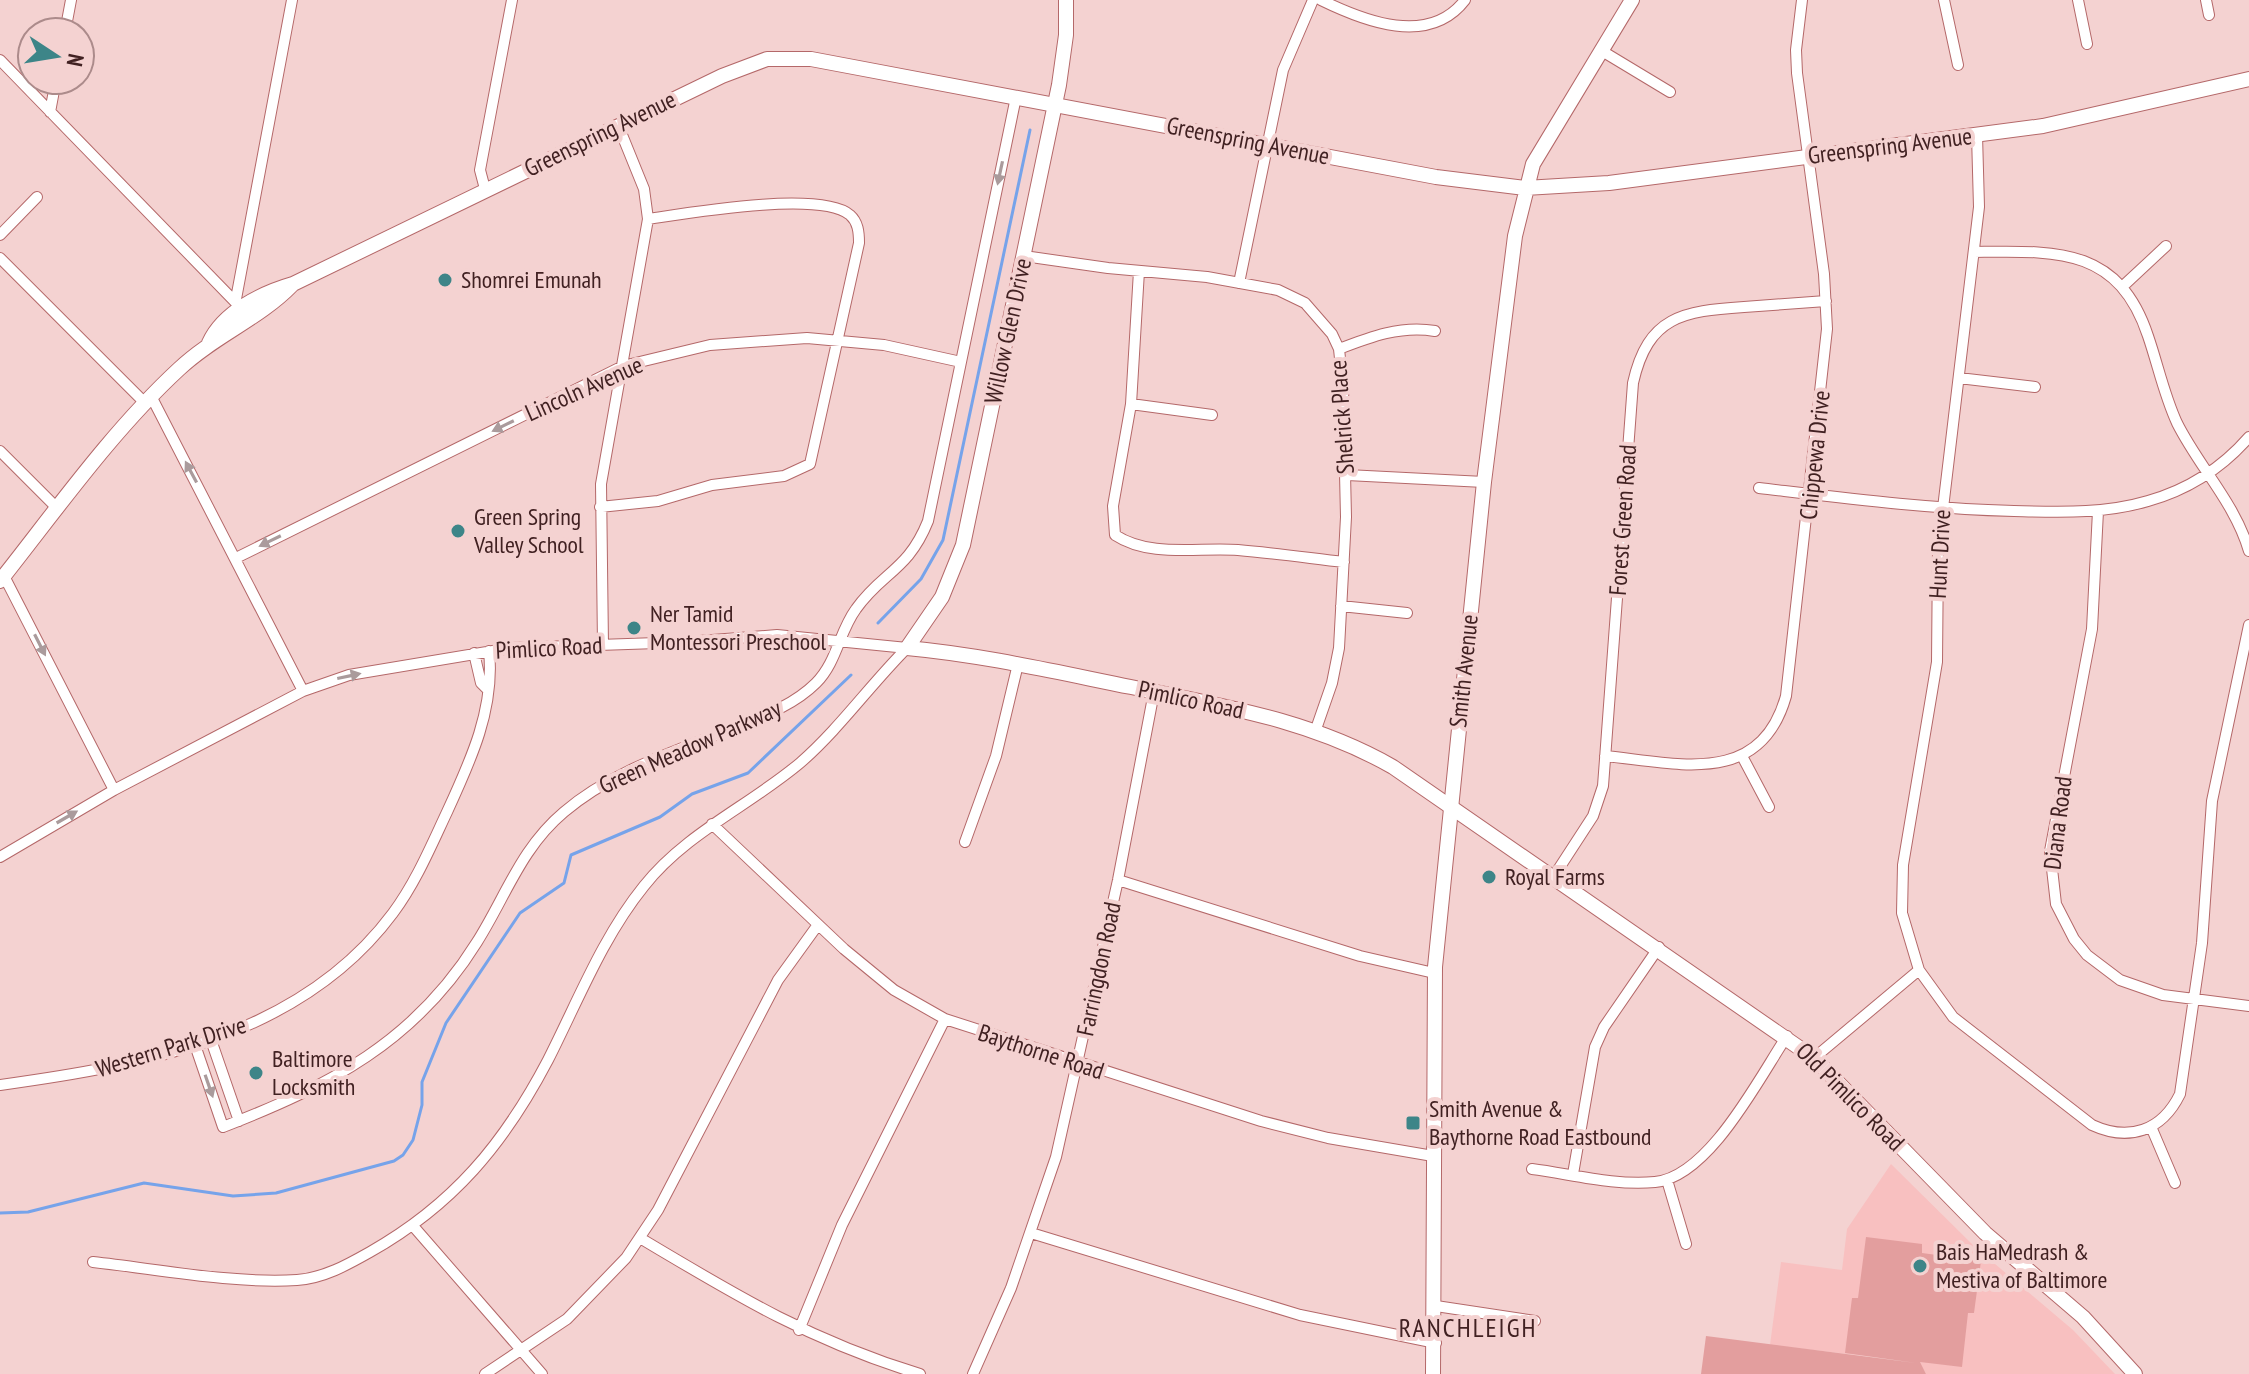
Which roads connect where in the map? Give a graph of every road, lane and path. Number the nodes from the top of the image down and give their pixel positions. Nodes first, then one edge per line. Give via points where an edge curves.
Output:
1 (292, 0) edge
2 (512, 0) edge
3 (1066, 0) edge
4 (1313, 0) edge
5 (1321, 0) edge
6 (1465, 0) edge
7 (1632, 0) edge
8 (1802, 0) edge
9 (1944, 0) edge
10 (2078, 0) edge
11 (2206, 0) edge
12 (2209, 15) dead end
13 (2087, 44) dead end
14 (1602, 51) junction
15 (0, 60) edge
16 (1958, 65) dead end
17 (2249, 79) edge
18 (1670, 92) dead end
19 (53, 96) edge
20 (1016, 97) junction
21 (1056, 104) junction
22 (50, 112) junction
23 (618, 125) junction
24 (1977, 135) junction
25 (1266, 144) junction
26 (1807, 157) junction
27 (1525, 188) junction
28 (485, 189) junction
29 (37, 197) dead end
30 (648, 219) junction
31 (0, 235) edge
32 (2166, 246) dead end
33 (1974, 252) junction
34 (1024, 256) junction
35 (0, 258) edge
36 (1139, 271) junction
37 (1239, 283) junction
38 (2122, 287) junction
39 (1826, 301) junction
40 (243, 308) junction
41 (1435, 331) dead end
42 (838, 339) junction
43 (1339, 349) junction
44 (961, 362) junction
45 (623, 366) junction
46 (1959, 378) junction
47 (2035, 387) dead end
48 (148, 399) junction
49 (1131, 404) junction
50 (1212, 415) dead end
51 (2249, 437) edge
52 (0, 451) edge
53 (1347, 475) junction
54 (2207, 475) junction
55 (1484, 482) junction
56 (1759, 488) dead end
57 (1811, 494) junction
58 (600, 507) junction
59 (58, 509) junction
60 (1942, 509) junction
61 (2098, 511) junction
62 (2249, 551) edge
63 (236, 558) junction
64 (1344, 562) junction
65 (2, 578) edge
66 (1341, 606) junction
67 (1407, 613) dead end
68 (2249, 625) edge
69 (840, 642) junction
70 (603, 645) junction
71 (907, 648) junction
72 (489, 651) junction
73 (474, 653) junction
74 (1018, 664) junction
75 (487, 689) junction
76 (303, 691) junction
77 (1154, 692) junction
78 (1316, 729) junction
79 (1605, 756) junction
80 (1742, 756) junction
81 (114, 790) junction
82 (1769, 807) dead end
83 (1451, 808) junction
84 (712, 824) junction
85 (965, 842) dead end
86 (0, 857) edge
87 (1554, 876) junction
88 (1118, 880) junction
89 (817, 926) junction
90 (1659, 947) junction
91 (1919, 970) junction
92 (1434, 973) junction
93 (2194, 999) junction
94 (2249, 1006) edge
95 (945, 1019) junction
96 (1787, 1036) junction
97 (211, 1040) junction
98 (195, 1045) junction
99 (1814, 1058) junction
100 (1079, 1064) junction
101 (0, 1085) edge
102 (239, 1121) junction
103 (2152, 1129) junction
104 (1433, 1156) junction
105 (1532, 1169) dead end
106 (1573, 1174) junction
107 (1667, 1180) junction
108 (2175, 1183) dead end
109 (414, 1227) junction
110 (1031, 1233) junction
111 (640, 1238) junction
112 (1686, 1244) dead end
113 (93, 1262) dead end
114 (1436, 1306) junction
115 (1535, 1321) dead end
116 (799, 1330) junction
117 (1436, 1343) junction
118 (522, 1352) junction
119 (485, 1374) edge
120 (542, 1374) edge
121 (920, 1374) edge
122 (973, 1374) edge
123 (1433, 1374) edge
124 (2135, 1374) edge

1 - 40 street
2 - 28 street via 480,170
3 - 21 main road, Willow Glen Drive
4 - 25 street via 1283,70
5 - 6 street via 1363,19 1409,27 1438,21
7 - 14 main road, Smith Avenue
8 - 26 street, Chippewa Drive via 1796,50
9 - 16 street
10 - 13 street
11 - 12 street
14 - 18 street
14 - 27 main road, Smith Avenue via 1546,139
15 - 22 street
17 - 24 main road, Greenspring Avenue via 2085,119
19 - 22 street
20 - 21 main road, Greenspring Avenue
20 - 23 main road, Greenspring Avenue via 786,58 748,65
20 -> 44 street, Willow Glen Drive
21 - 25 main road, Greenspring Avenue
21 - 34 main road, Willow Glen Drive
22 - 40 street
23 - 28 main road, Greenspring Avenue
23 - 30 street via 644,189
24 - 26 main road, Greenspring Avenue
24 - 33 street, Hunt Drive via 1980,182
25 - 27 main road, Greenspring Avenue via 1436,177
25 - 37 street
26 - 27 main road, Greenspring Avenue via 1609,183
26 - 39 street, Chippewa Drive
27 - 55 main road, Smith Avenue
28 - 40 main road, Greenspring Avenue via 293,284 276,301
29 - 31 street
30 - 42 street via 759,206 830,207 849,214 856,222 859,243
30 - 45 street
32 - 38 street
33 - 38 street via 2070,255 2096,265
33 - 46 street, Hunt Drive
34 - 36 street, Shelrick Place
34 - 71 main road, Willow Glen Drive via 958,560 942,597
35 - 48 street
36 - 37 street, Shelrick Place
36 - 49 street
37 - 43 street, Shelrick Place via 1278,290 1305,303 1323,320
38 - 54 street via 2141,318 2172,412
39 - 57 street, Chippewa Drive
39 - 79 street, Forest Green Road via 1690,312 1663,326 1643,350 1633,383
40 - 48 main road, Greenspring Avenue
41 - 43 street via 1405,329
42 - 44 street, Lincoln Avenue
42 - 45 street, Lincoln Avenue via 721,343
42 - 58 street via 810,464 795,474
43 - 53 street, Shelrick Place
44 - 69 street, Willow Glen Drive via 922,534 907,560 855,610
45 - 58 street
45 -> 63 street, Lincoln Avenue
46 - 47 street
46 - 60 street, Hunt Drive
48 - 59 main road, Greenspring Avenue
63 -> 48 street
49 - 50 street
49 - 64 street via 1113,506 1115,535 1150,549 1239,550
51 - 54 street
52 - 59 street
53 - 55 street
53 - 64 street, Shelrick Place
54 - 61 street via 2150,500
54 - 62 street via 2232,509
55 - 83 main road, Smith Avenue
56 - 57 street
57 - 60 street
57 - 80 street, Chippewa Drive via 1786,696 1766,738
58 - 70 street
59 - 65 main road, Greenspring Avenue
60 - 61 street
60 - 91 street, Hunt Drive via 1937,662 1902,880 1902,913
61 - 93 street, Diana Road via 2096,599 2050,851 2052,888 2074,939 2103,969 2141,989
63 - 76 street
64 - 66 street, Shelrick Place
65 -> 81 street
66 - 67 street
66 - 78 street, Shelrick Place via 1336,666
68 - 93 street via 2212,801
69 - 70 street, Pimlico Road via 777,635
69 - 71 street, Pimlico Road
69 - 102 street, Green Meadow Parkway via 825,673 788,704 622,773 565,810 523,857 468,957 415,1019 327,1083
70 - 72 street, Pimlico Road
71 - 74 main road, Pimlico Road
71 - 84 street via 802,761
72 - 73 street, Pimlico Road
72 - 75 street, Western Park Drive via 492,679
73 - 75 street, Western Park Drive
76 -> 73 street, Pimlico Road via 349,675
74 - 77 main road, Pimlico Road
74 - 85 street via 996,756
75 - 97 street, Western Park Drive via 472,759 394,912 328,980 266,1018
76 - 81 street, Pimlico Road
77 - 78 main road, Pimlico Road
77 - 88 street, Farringdon Road
78 - 83 main road, Pimlico Road via 1393,767
79 - 80 street via 1701,765
79 - 87 street, Forest Green Road via 1593,816
80 - 82 street
86 -> 81 street, Pimlico Road
83 - 87 main road, Old Pimlico Road
83 - 92 main road, Smith Avenue
84 - 89 street, Baythorne Road
84 - 109 street via 644,885 614,928 536,1082 505,1131 471,1174
87 - 90 main road, Old Pimlico Road
88 - 92 street via 1347,952
88 - 100 street, Farringdon Road
89 - 95 street, Baythorne Road via 894,990
89 - 111 street via 762,1010
90 - 96 main road, Old Pimlico Road
90 - 106 street via 1595,1047
91 - 99 street
91 - 103 street, Hunt Drive via 1936,998 1974,1036 2092,1125 2127,1133
92 - 104 main road, Smith Avenue
93 - 94 street, Diana Road
93 - 103 street via 2180,1094
95 - 100 street, Baythorne Road
95 - 116 street via 842,1225
96 - 99 main road, Old Pimlico Road
96 - 107 street via 1703,1157
97 - 98 street, Western Park Drive
97 - 102 street
98 - 101 street, Western Park Drive via 126,1065
98 -> 102 street, Green Meadow Parkway via 223,1127
99 - 124 main road, Old Pimlico Road via 1963,1211 2083,1317
100 - 104 street, Baythorne Road via 1296,1131
100 - 110 street, Farringdon Road
103 - 108 street
104 - 114 main road, Smith Avenue
105 - 106 street
106 - 107 street
107 - 112 street
109 - 113 street via 334,1271 300,1280
109 - 118 street
110 - 117 street via 1300,1315
110 - 122 street, Farringdon Road
111 - 116 street
111 - 118 street via 600,1288
114 - 115 street
114 - 117 main road, Smith Avenue
116 - 121 street
117 - 123 main road, Smith Avenue
118 - 119 street
118 - 120 street

